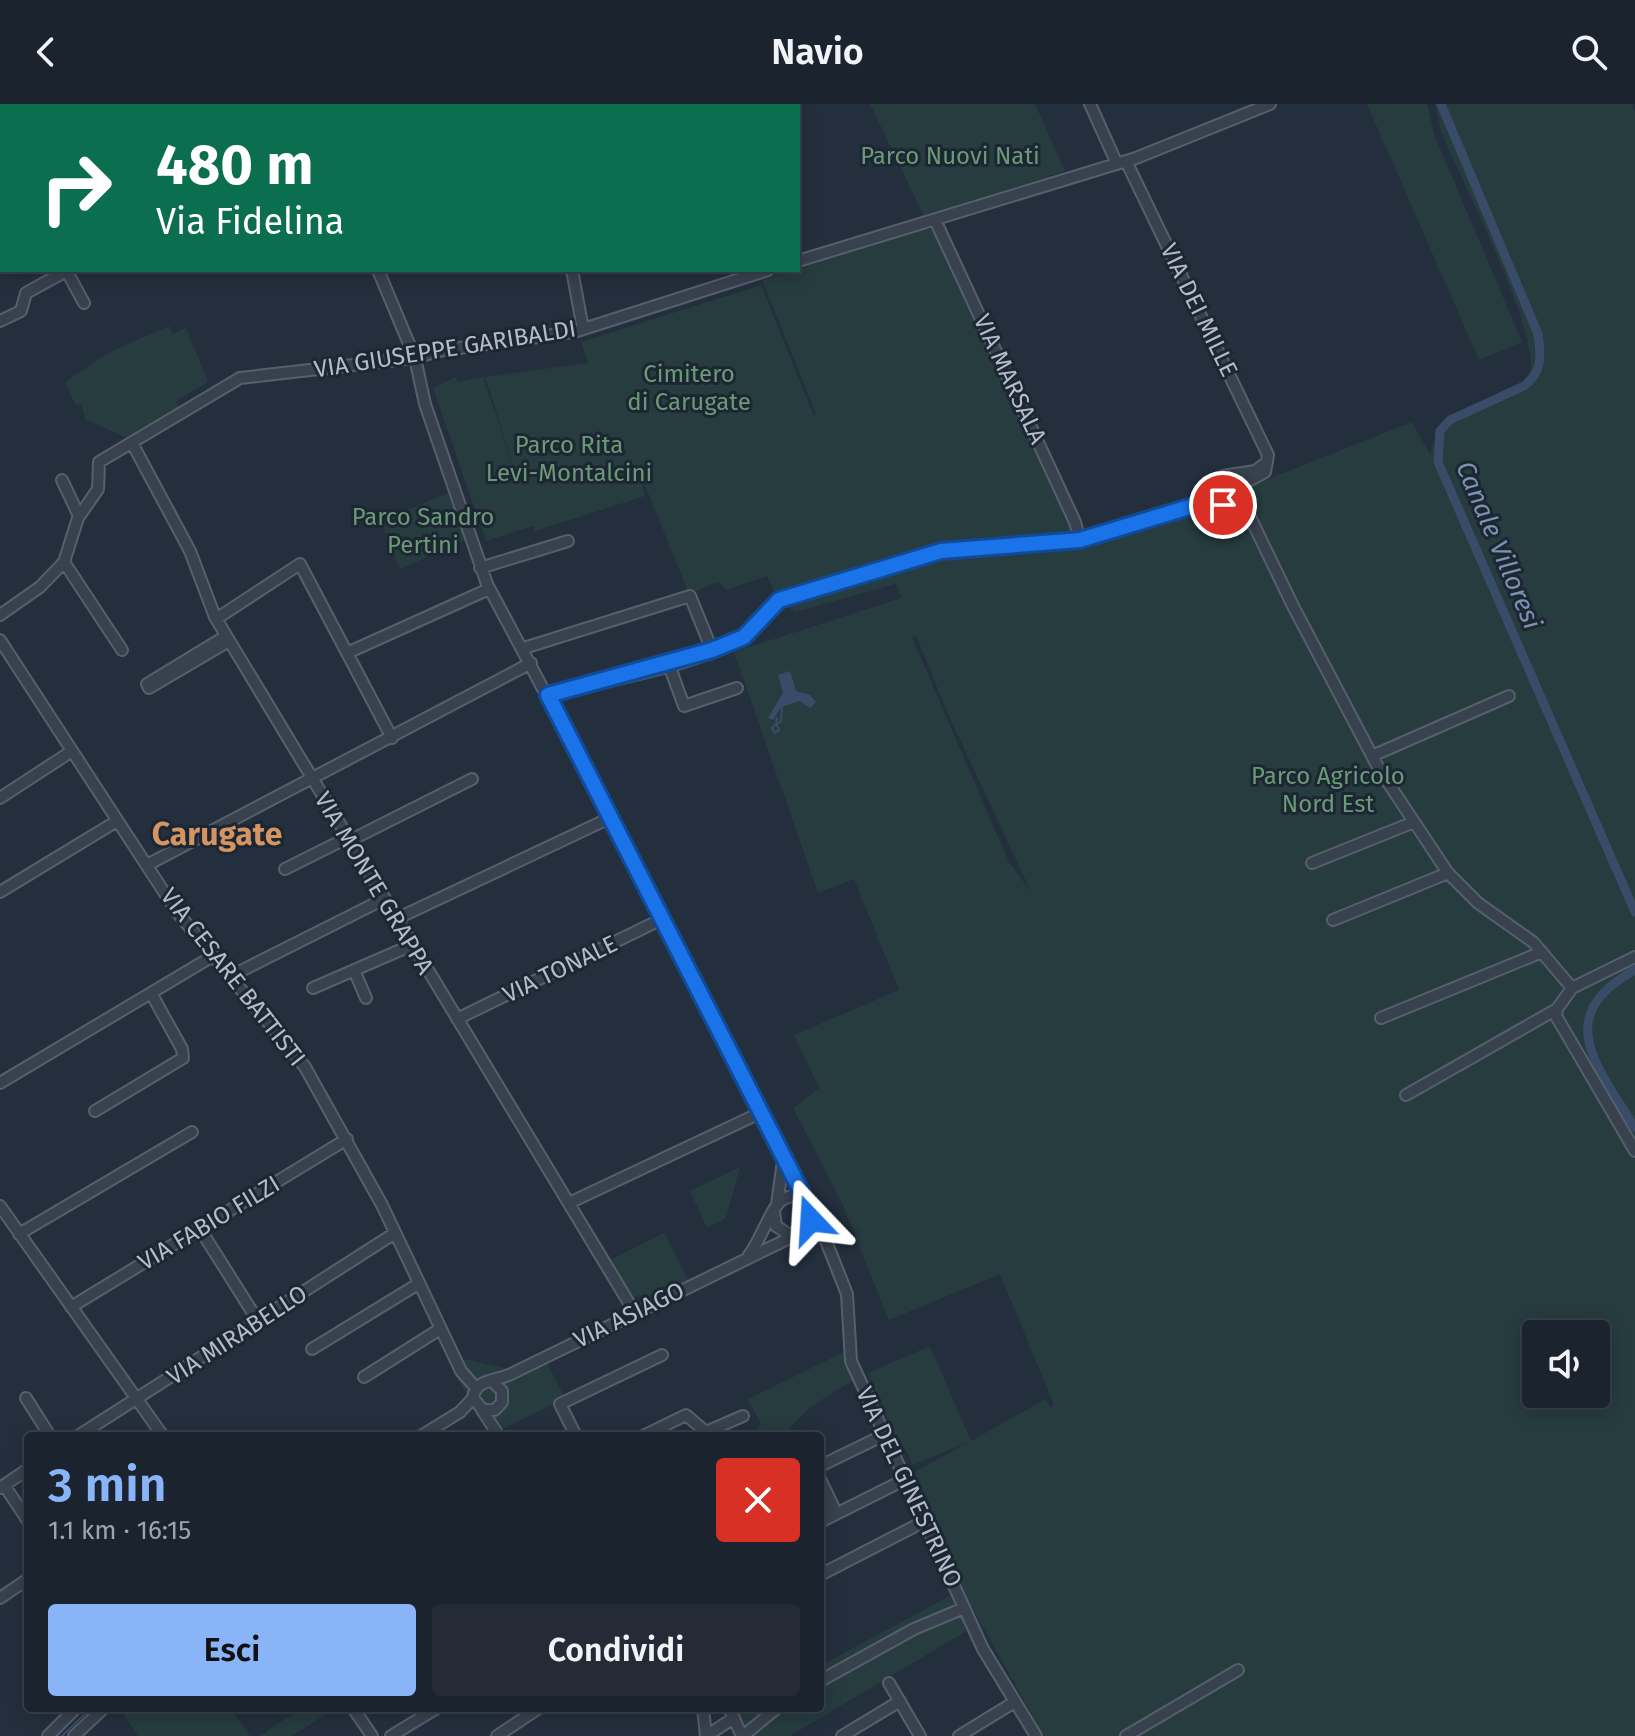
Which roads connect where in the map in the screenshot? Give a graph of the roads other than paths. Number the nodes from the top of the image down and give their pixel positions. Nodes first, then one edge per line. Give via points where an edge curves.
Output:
1 (1090, 104) edge
2 (1270, 104) edge
3 (1122, 163) junction
4 (935, 220) junction
5 (800, 260) edge
6 (63, 272) edge
7 (67, 272) edge
8 (379, 272) edge
9 (572, 272) edge
10 (762, 272) edge
11 (84, 303) dead end
12 (0, 321) edge
13 (583, 329) junction
14 (415, 358) junction
15 (132, 443) junction
16 (1268, 460) junction
17 (62, 480) dead end
18 (1213, 483) junction
19 (1237, 488) junction
20 (1222, 504) junction
21 (1186, 508) junction
22 (1249, 515) junction
23 (79, 516) junction
24 (1080, 540) junction
25 (568, 541) dead end
26 (64, 562) junction
27 (480, 568) junction
28 (489, 589) junction
29 (0, 615) edge
30 (216, 619) junction
31 (228, 638) junction
32 (0, 640) edge
33 (524, 648) junction
34 (122, 650) dead end
35 (712, 650) junction
36 (347, 653) junction
37 (531, 663) junction
38 (669, 665) junction
39 (737, 688) dead end
40 (548, 695) junction
41 (1509, 696) dead end
42 (392, 738) junction
43 (72, 751) junction
44 (1372, 756) junction
45 (311, 779) junction
46 (472, 779) dead end
47 (0, 798) edge
48 (612, 817) junction
49 (117, 821) junction
50 (1414, 822) junction
51 (348, 840) junction
52 (1312, 863) dead end
53 (147, 865) junction
54 (285, 869) dead end
55 (1448, 873) junction
56 (0, 892) edge
57 (384, 899) junction
58 (396, 919) junction
59 (662, 919) junction
60 (1333, 920) dead end
61 (412, 945) junction
62 (1542, 952) junction
63 (213, 956) junction
64 (1635, 957) edge
65 (354, 970) junction
66 (231, 976) junction
67 (313, 988) dead end
68 (1572, 988) junction
69 (151, 993) junction
70 (366, 998) dead end
71 (1557, 1009) junction
72 (1381, 1018) dead end
73 (457, 1019) junction
74 (0, 1083) edge
75 (1406, 1095) dead end
76 (95, 1111) dead end
77 (762, 1112) junction
78 (192, 1132) dead end
79 (347, 1139) junction
80 (781, 1151) junction
81 (1635, 1151) edge
82 (569, 1203) junction
83 (775, 1209) junction
84 (2, 1211) edge
85 (812, 1219) junction
86 (200, 1229) junction
87 (395, 1233) junction
88 (800, 1233) junction
89 (19, 1234) junction
90 (748, 1257) junction
91 (418, 1284) junction
92 (71, 1307) junction
93 (635, 1313) junction
94 (258, 1321) junction
95 (440, 1329) junction
96 (312, 1349) dead end
97 (662, 1355) dead end
98 (511, 1374) junction
99 (364, 1377) dead end
100 (493, 1382) junction
101 (502, 1391) junction
102 (26, 1398) dead end
103 (138, 1399) junction
104 (477, 1401) junction
105 (495, 1410) junction
106 (743, 1416) dead end
107 (47, 1432) edge
108 (84, 1432) edge
109 (160, 1432) edge
110 (428, 1432) edge
111 (499, 1432) edge
112 (501, 1432) edge
113 (574, 1432) edge
114 (651, 1432) edge
115 (706, 1432) edge
116 (706, 1432) edge
117 (884, 1435) junction
118 (824, 1464) edge
119 (24, 1472) edge
120 (904, 1480) junction
121 (2, 1486) edge
122 (824, 1486) edge
123 (837, 1508) junction
124 (824, 1511) edge
125 (24, 1516) edge
126 (824, 1519) edge
127 (923, 1522) junction
128 (824, 1573) edge
129 (24, 1582) edge
130 (0, 1598) edge
131 (964, 1608) junction
132 (1238, 1670) dead end
133 (824, 1679) edge
134 (889, 1683) dead end
135 (900, 1701) junction
136 (1013, 1703) junction
137 (72, 1712) edge
138 (100, 1712) edge
139 (356, 1712) edge
140 (430, 1712) edge
141 (533, 1712) edge
142 (703, 1712) edge
143 (772, 1712) edge
144 (731, 1713) edge
145 (48, 1736) edge
146 (74, 1736) edge
147 (372, 1736) edge
148 (391, 1736) edge
149 (497, 1736) edge
150 (706, 1736) edge
151 (743, 1736) edge
152 (842, 1736) edge
153 (920, 1736) edge
154 (959, 1736) edge
155 (1036, 1736) edge
156 (1126, 1736) edge

1 - 3 street, VIA DEI MILLE
2 - 3 street
3 - 4 street
3 - 16 street, VIA DEI MILLE
4 - 5 street
4 - 24 street, VIA MARSALA via 1013,382
6 - 12 street via 26,293 21,311
7 - 11 street
8 - 14 street, VIA DEL GINESTRINO
9 - 13 street
10 - 13 street, VIA GIUSEPPE GARIBALDI
13 - 14 street, VIA GIUSEPPE GARIBALDI
14 - 15 street, VIA GIUSEPPE GARIBALDI via 230,382
14 - 27 street, VIA DEL GINESTRINO via 425,404
15 - 23 street, VIA GIUSEPPE GARIBALDI via 98,463 98,489
15 - 30 street, VIA MONTE GRAPPA via 190,551
16 - 18 street via 1255,471 1231,473
16 - 19 street via 1260,477
17 - 23 street
18 - 19 street via 1228,478
18 - 20 street via 1210,497
18 - 21 street
19 - 20 street via 1236,498
19 - 22 street
20 - 21 street
20 - 22 street via 1241,506
21 - 24 street
22 - 44 street
23 - 26 street
24 - 35 street via 941,551 779,600 744,637
25 - 27 street
26 - 29 street
26 - 34 street
27 - 28 street, VIA DEL GINESTRINO
28 - 33 street, VIA DEL GINESTRINO
28 - 36 street
30 - 31 street, VIA MONTE GRAPPA
30 - 36 street via 300,564
31 - 31 street via 147,684 149,688
31 - 45 street, VIA MONTE GRAPPA
32 - 43 street, VIA CESARE BATTISTI
33 - 35 street via 690,596
33 - 37 street, VIA DEL GINESTRINO
35 - 38 street
36 - 42 street
37 - 40 street, VIA DEL GINESTRINO
37 - 42 street
38 - 39 street via 684,706
38 - 40 street
40 - 48 street, VIA DEL GINESTRINO
41 - 44 street
42 - 45 street
43 - 47 street
43 - 49 street, VIA CESARE BATTISTI
44 - 50 street
45 - 51 street, VIA MONTE GRAPPA
45 - 53 street
46 - 51 street
48 - 58 street
48 - 59 street, VIA DEL GINESTRINO
49 - 53 street, VIA CESARE BATTISTI
49 - 56 street
50 - 52 street
50 - 55 street
51 - 54 street
51 - 57 street, VIA MONTE GRAPPA
53 - 63 street, VIA CESARE BATTISTI
55 - 60 street
55 - 62 street
57 - 58 street, VIA MONTE GRAPPA
57 - 66 street
58 - 61 street, VIA MONTE GRAPPA
59 - 73 street, VIA TONALE
59 - 77 street, VIA DEL GINESTRINO
61 - 65 street
61 - 73 street, VIA MONTE GRAPPA
62 - 68 street
62 - 72 street
63 - 66 street, VIA CESARE BATTISTI
63 - 69 street
64 - 68 street
65 - 67 street
65 - 70 street
66 - 79 street, VIA CESARE BATTISTI via 296,1054
68 - 71 street
69 - 74 street
69 - 76 street via 183,1056
71 - 75 street
71 - 81 street via 1556,1016
73 - 82 street, VIA MONTE GRAPPA
77 - 80 street, VIA DEL GINESTRINO
77 - 82 street
78 - 89 street
79 - 86 street, VIA FABIO FILZI
79 - 87 street, VIA CESARE BATTISTI
80 - 83 street, VIA DEL GINESTRINO via 783,1172
80 - 85 street, VIA DEL GINESTRINO
82 - 93 street, VIA MONTE GRAPPA
83 - 85 street via 795,1197
83 - 88 street via 780,1230
83 - 90 street
84 - 89 street
85 - 88 street
85 - 117 street, VIA DEL GINESTRINO via 848,1296 850,1358
86 - 92 street, VIA FABIO FILZI
86 - 94 street
87 - 91 street, VIA CESARE BATTISTI
87 - 94 street, VIA MIRABELLO
88 - 90 street, VIA ASIAGO
89 - 92 street
90 - 93 street, VIA ASIAGO
91 - 95 street, VIA CESARE BATTISTI
91 - 96 street
92 - 103 street
93 - 98 street, VIA ASIAGO
94 - 103 street, VIA MIRABELLO
95 - 99 street
95 - 104 street, VIA CESARE BATTISTI
97 - 113 street via 560,1404
98 - 100 street, VIA ASIAGO
98 - 101 street
100 - 101 street
100 - 104 street via 483,1382
101 - 105 street
102 - 107 street
103 - 108 street, VIA MIRABELLO
103 - 109 street
104 - 105 street
104 - 110 street
104 - 111 street, VIA CESARE BATTISTI
105 - 112 street, VIA CESARE BATTISTI
106 - 115 street
114 - 116 street via 686,1415
117 - 118 street
117 - 120 street, VIA DEL GINESTRINO
119 - 121 street
120 - 123 street
120 - 127 street, VIA DEL GINESTRINO
121 - 125 street
122 - 123 street
123 - 124 street
123 - 126 street
127 - 128 street
127 - 131 street, VIA DEL GINESTRINO
129 - 130 street
131 - 133 street
131 - 136 street, VIA DEL GINESTRINO
132 - 156 street
134 - 135 street
135 - 152 street
135 - 153 street
136 - 154 street
136 - 155 street, VIA DEL GINESTRINO
137 - 145 street
138 - 146 street
139 - 147 street
140 - 148 street
141 - 149 street
142 - 150 street
143 - 151 street
144 - 150 street
144 - 151 street

